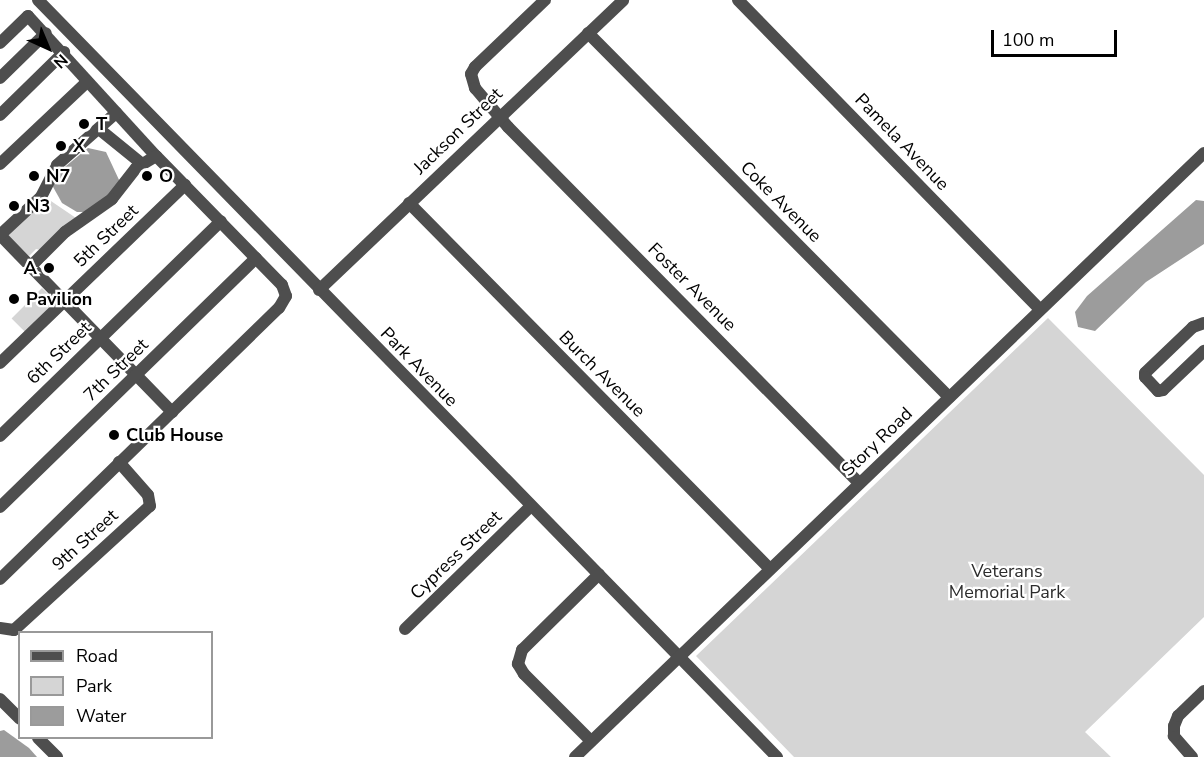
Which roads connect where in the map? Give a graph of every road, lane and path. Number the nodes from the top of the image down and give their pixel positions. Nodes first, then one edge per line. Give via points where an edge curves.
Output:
1 (38, 0) edge
2 (545, 0) edge
3 (623, 0) edge
4 (738, 0) edge
5 (46, 33) junction
6 (588, 33) junction
7 (0, 43) edge
8 (64, 52) junction
9 (0, 78) edge
10 (87, 82) junction
11 (116, 113) junction
12 (0, 115) edge
13 (499, 116) junction
14 (99, 129) junction
15 (156, 156) junction
16 (1202, 157) edge
17 (0, 164) edge
18 (142, 164) junction
19 (185, 185) junction
20 (409, 203) junction
21 (221, 221) junction
22 (0, 235) edge
23 (256, 258) junction
24 (31, 266) junction
25 (319, 290) junction
26 (64, 300) junction
27 (1040, 309) junction
28 (1204, 323) edge
29 (101, 338) junction
30 (1204, 351) edge
31 (0, 363) edge
32 (137, 375) junction
33 (949, 397) junction
34 (172, 412) junction
35 (0, 436) edge
36 (119, 462) junction
37 (860, 483) junction
38 (531, 506) junction
39 (0, 507) edge
40 (770, 569) junction
41 (599, 574) junction
42 (0, 579) edge
43 (0, 628) edge
44 (405, 629) dead end
45 (679, 657) junction
46 (1204, 691) edge
47 (0, 699) edge
48 (18, 717) edge
49 (39, 739) edge
50 (591, 741) junction
51 (57, 757) edge
52 (575, 757) edge
53 (777, 757) edge
54 (1192, 757) edge

1 - 25 street, Park Avenue
2 - 13 street, Foster Avenue via 471,74 475,88
3 - 6 street, Jackson Street
4 - 27 street, Pamela Avenue
5 - 7 street via 28,16
5 - 8 street
5 - 9 street
6 - 13 street, Jackson Street
6 - 33 street, Coke Avenue
8 - 10 street
8 - 12 street
10 - 11 street
10 - 17 street
11 - 14 street
11 - 15 street
13 - 20 street, Jackson Street
13 - 37 street, Foster Avenue
14 - 18 street
14 - 22 street via 57,165 41,197
15 - 18 street
15 - 19 street
16 - 27 street, Story Road
18 - 24 street via 112,199 65,232
19 - 21 street
19 - 26 street, 5th Street
20 - 25 street, Jackson Street
20 - 40 street, Burch Avenue
21 - 23 street
21 - 29 street, 6th Street
22 - 24 street
23 - 32 street, 7th Street
23 - 34 street via 282,285 283,302
24 - 26 street
25 - 38 street, Park Avenue
26 - 29 street
26 - 31 street, 5th Street
27 - 33 street, Story Road
28 - 30 street via 1193,327 1144,373 1145,378 1158,391 1163,390
29 - 32 street
29 - 35 street, 6th Street
32 - 34 street
32 - 39 street, 7th Street
33 - 37 street, Story Road
34 - 36 street
36 - 42 street
36 - 43 street, 9th Street via 148,495 150,506 14,630
37 - 40 street, Story Road
38 - 41 street, Park Avenue
38 - 44 street, Cypress Street
40 - 45 street, Story Road
41 - 45 street, Park Avenue
41 - 50 street via 522,650 518,664
45 - 50 street, Story Road
45 - 53 street, Park Avenue
46 - 54 street via 1178,716 1174,726 1174,736
47 - 48 street
49 - 51 street
50 - 52 street, Story Road

